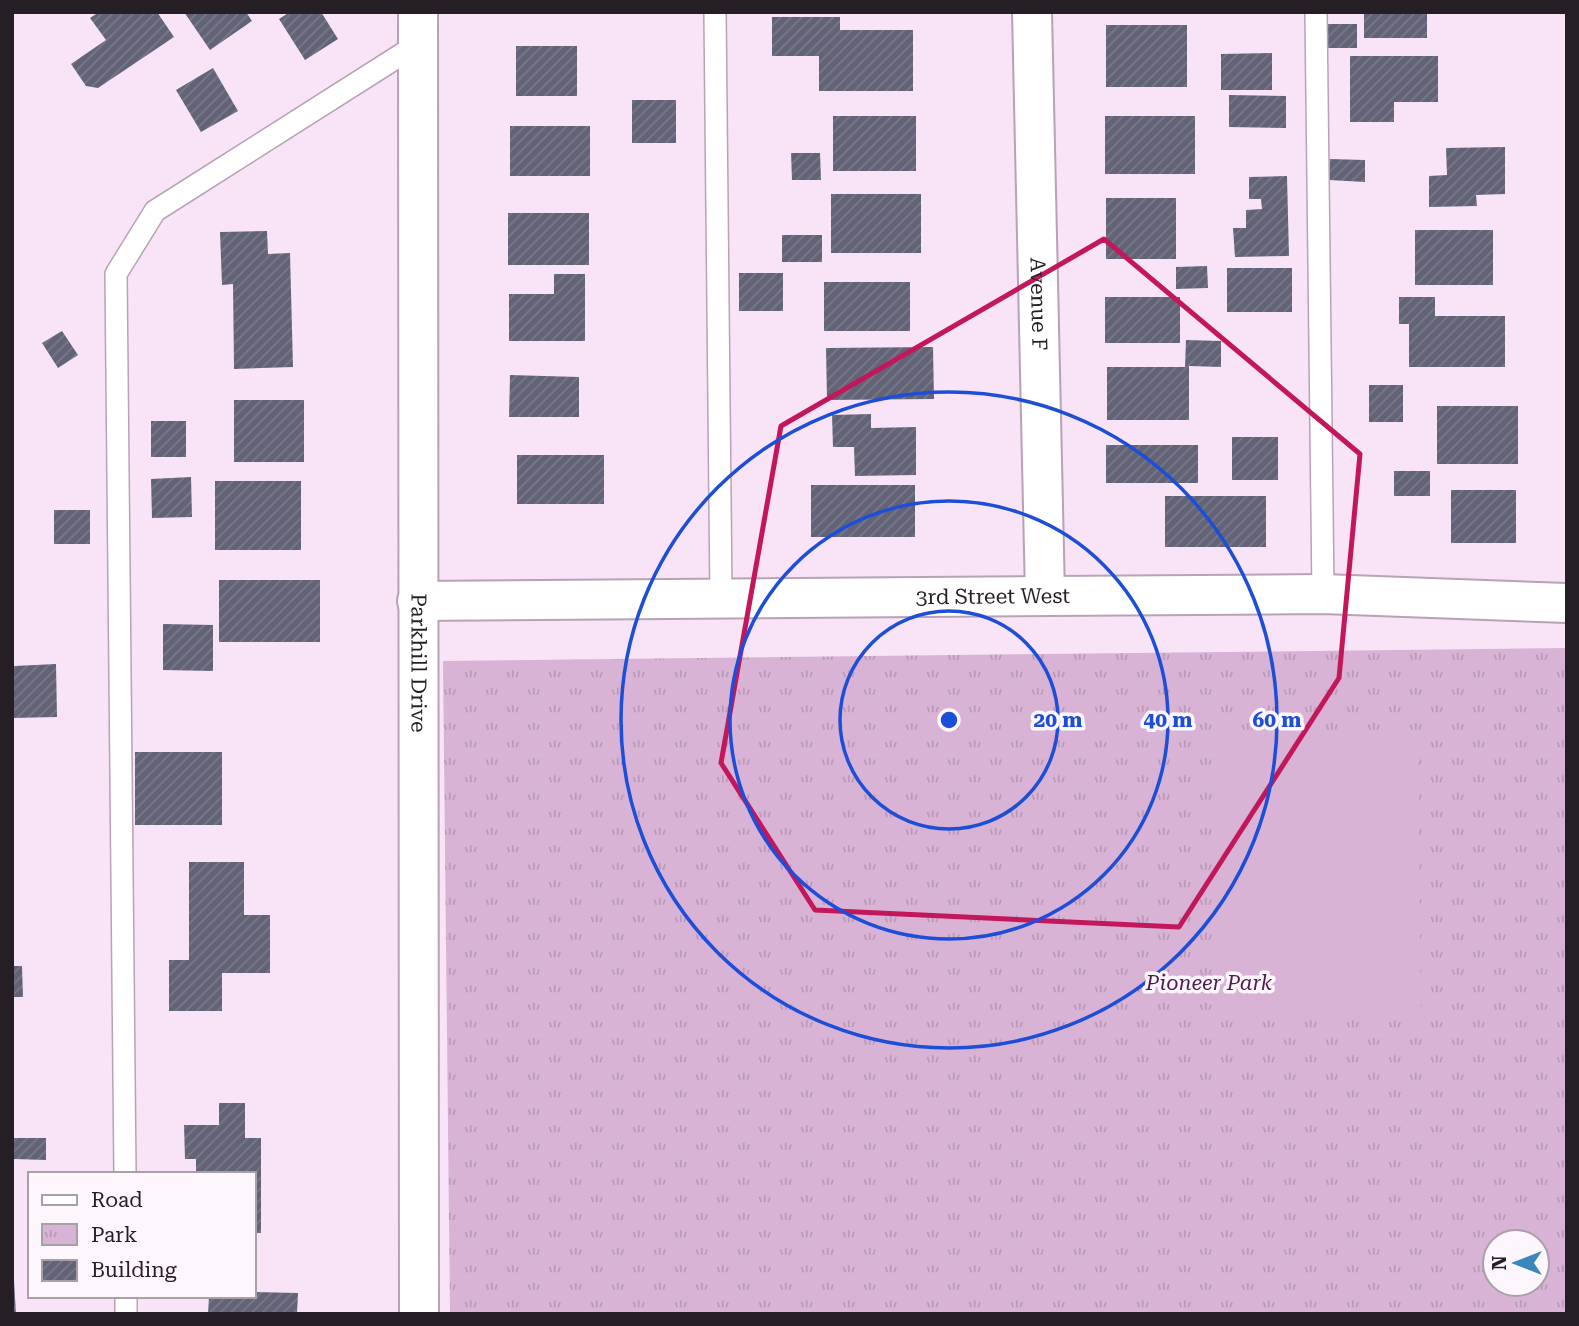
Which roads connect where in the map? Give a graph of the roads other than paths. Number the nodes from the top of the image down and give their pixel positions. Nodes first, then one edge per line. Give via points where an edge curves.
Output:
1 (396, 12) edge
2 (715, 12) edge
3 (1032, 12) edge
4 (1317, 12) edge
5 (418, 28) edge
6 (1324, 594) junction
7 (1045, 596) junction
8 (720, 598) junction
9 (417, 601) junction
10 (1567, 603) edge
11 (125, 1172) edge
12 (419, 1314) edge

1 - 5 street
2 - 8 lane
3 - 7 street, Avenue F
4 - 6 lane
5 - 9 street, Parkhill Drive
5 - 11 lane via 155,211 116,274
6 - 7 street, 3rd Street West
6 - 10 street, 3rd Street West
7 - 8 street, 3rd Street West
8 - 9 street, 3rd Street West
9 - 12 street, Parkhill Drive

